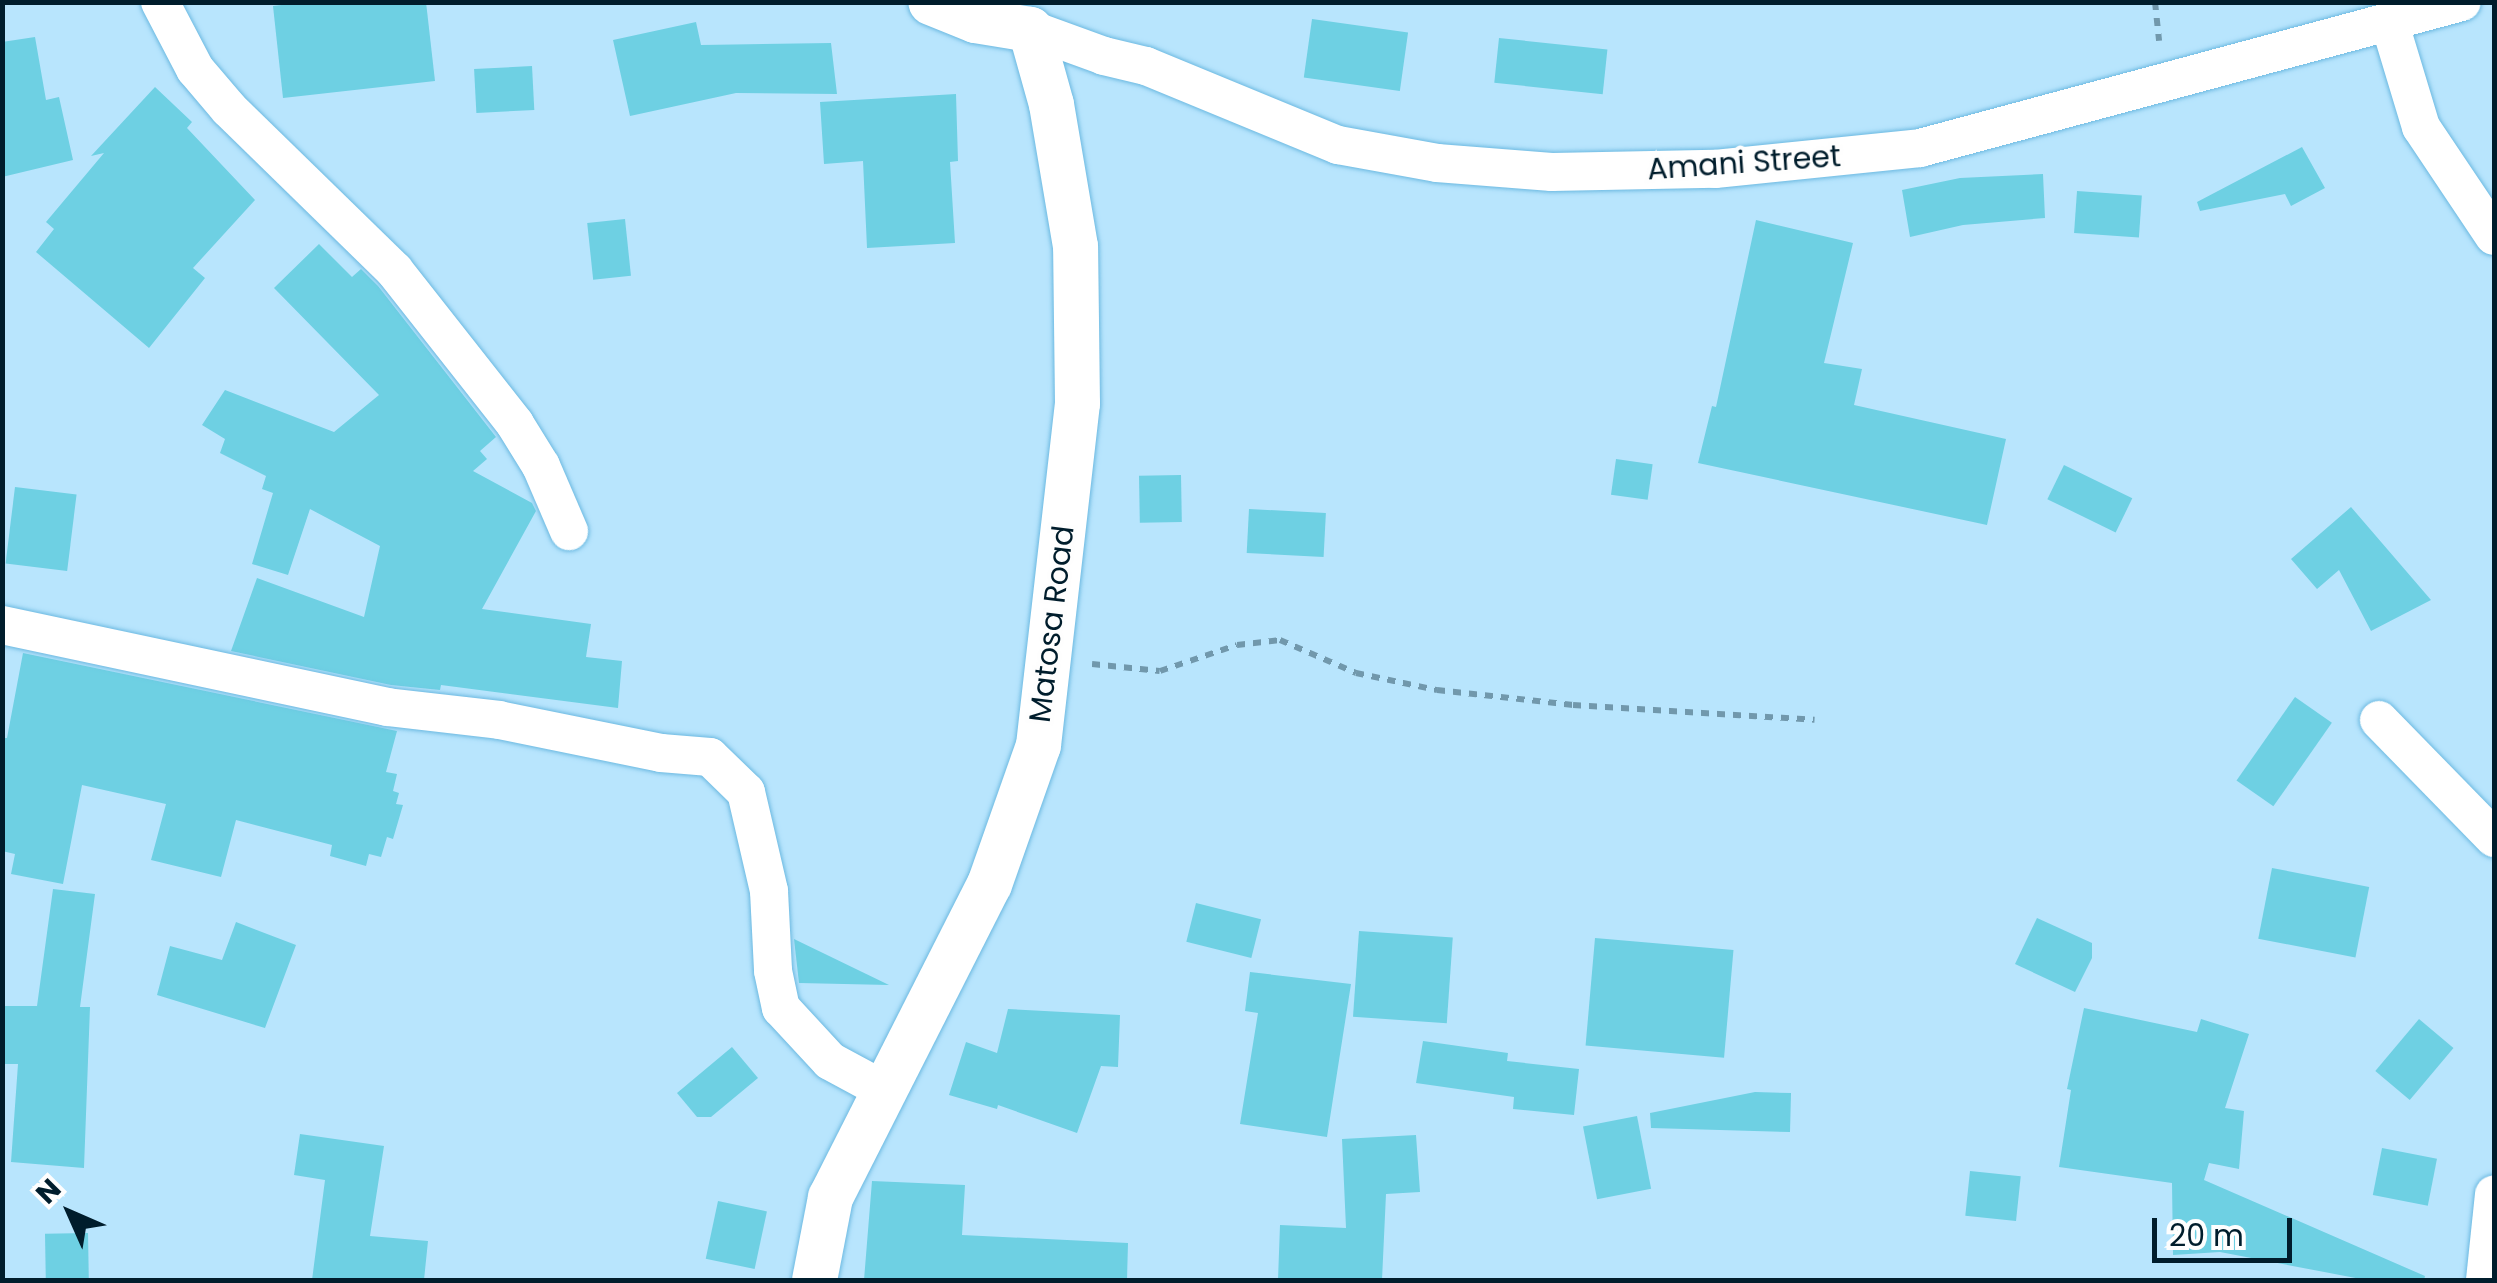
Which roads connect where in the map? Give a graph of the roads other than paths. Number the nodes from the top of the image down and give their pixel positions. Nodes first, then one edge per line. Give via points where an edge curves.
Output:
1 (160, 2) edge
2 (930, 2) edge
3 (2462, 2) edge
4 (977, 11) edge
5 (2390, 21) junction
6 (1030, 29) junction
7 (2494, 236) edge
8 (569, 530) dead end
9 (2, 625) edge
10 (2379, 720) dead end
11 (2494, 838) edge
12 (882, 1089) junction
13 (2494, 1194) edge
14 (814, 1280) edge
15 (2485, 1280) edge

1 - 8 street via 196,70 394,270 503,408 541,466
2 - 4 street
3 - 5 street, Amani Street
4 - 6 street
5 - 6 street, Amani Street via 1920,148 1715,169 1552,172 1438,163 1338,145 1146,66
5 - 7 street via 2421,126
6 - 12 street, Matosa Road via 1051,104 1075,246 1077,402 1050,660 1038,745 988,884
9 - 12 street via 387,707 710,757 746,792 770,891 781,1008 830,1062
10 - 11 street
12 - 14 street, Matosa Road via 830,1196
13 - 15 street

